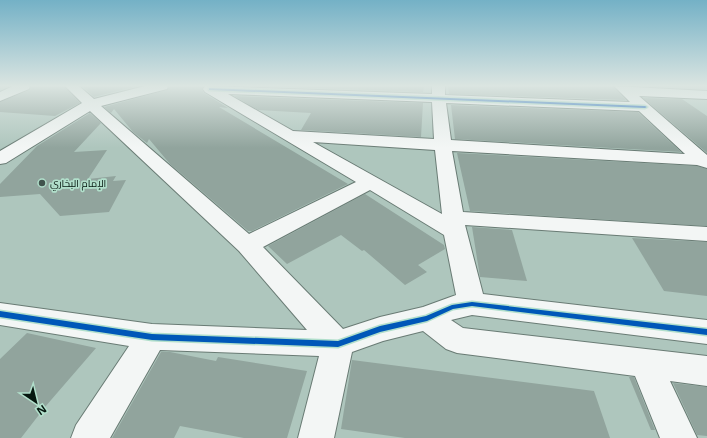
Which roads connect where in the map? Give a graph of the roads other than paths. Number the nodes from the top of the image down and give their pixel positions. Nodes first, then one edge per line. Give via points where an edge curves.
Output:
1 (87, 106) edge
2 (94, 106) edge
3 (239, 106) edge
4 (259, 106) edge
5 (440, 106) edge
6 (637, 106) edge
7 (645, 107) joint
8 (253, 115) junction
9 (290, 136) junction
10 (443, 146) junction
11 (0, 159) edge
12 (704, 163) edge
13 (371, 182) junction
14 (455, 224) junction
15 (707, 234) edge
16 (247, 245) junction
17 (472, 304) junction
18 (0, 314) edge
19 (427, 318) junction
20 (707, 332) edge
21 (152, 337) junction
22 (338, 344) junction
23 (645, 364) junction
24 (707, 371) edge
25 (89, 438) edge
26 (316, 438) edge
27 (679, 438) edge

1 - 11 street
2 - 16 street
3 - 8 street
4 - 8 street
5 - 10 street
6 - 7 street
7 - 12 street
8 - 9 street
9 - 10 street
9 - 13 street
10 - 12 street
10 - 14 street
13 - 14 street
13 - 16 street
14 - 15 street
14 - 17 street
16 - 22 street
17 - 19 street via 452,307
17 - 20 street
18 - 21 street
19 - 22 street via 380,329
19 - 23 street via 458,340
21 - 22 street
21 - 25 street
22 - 26 street
23 - 24 street
23 - 27 street

